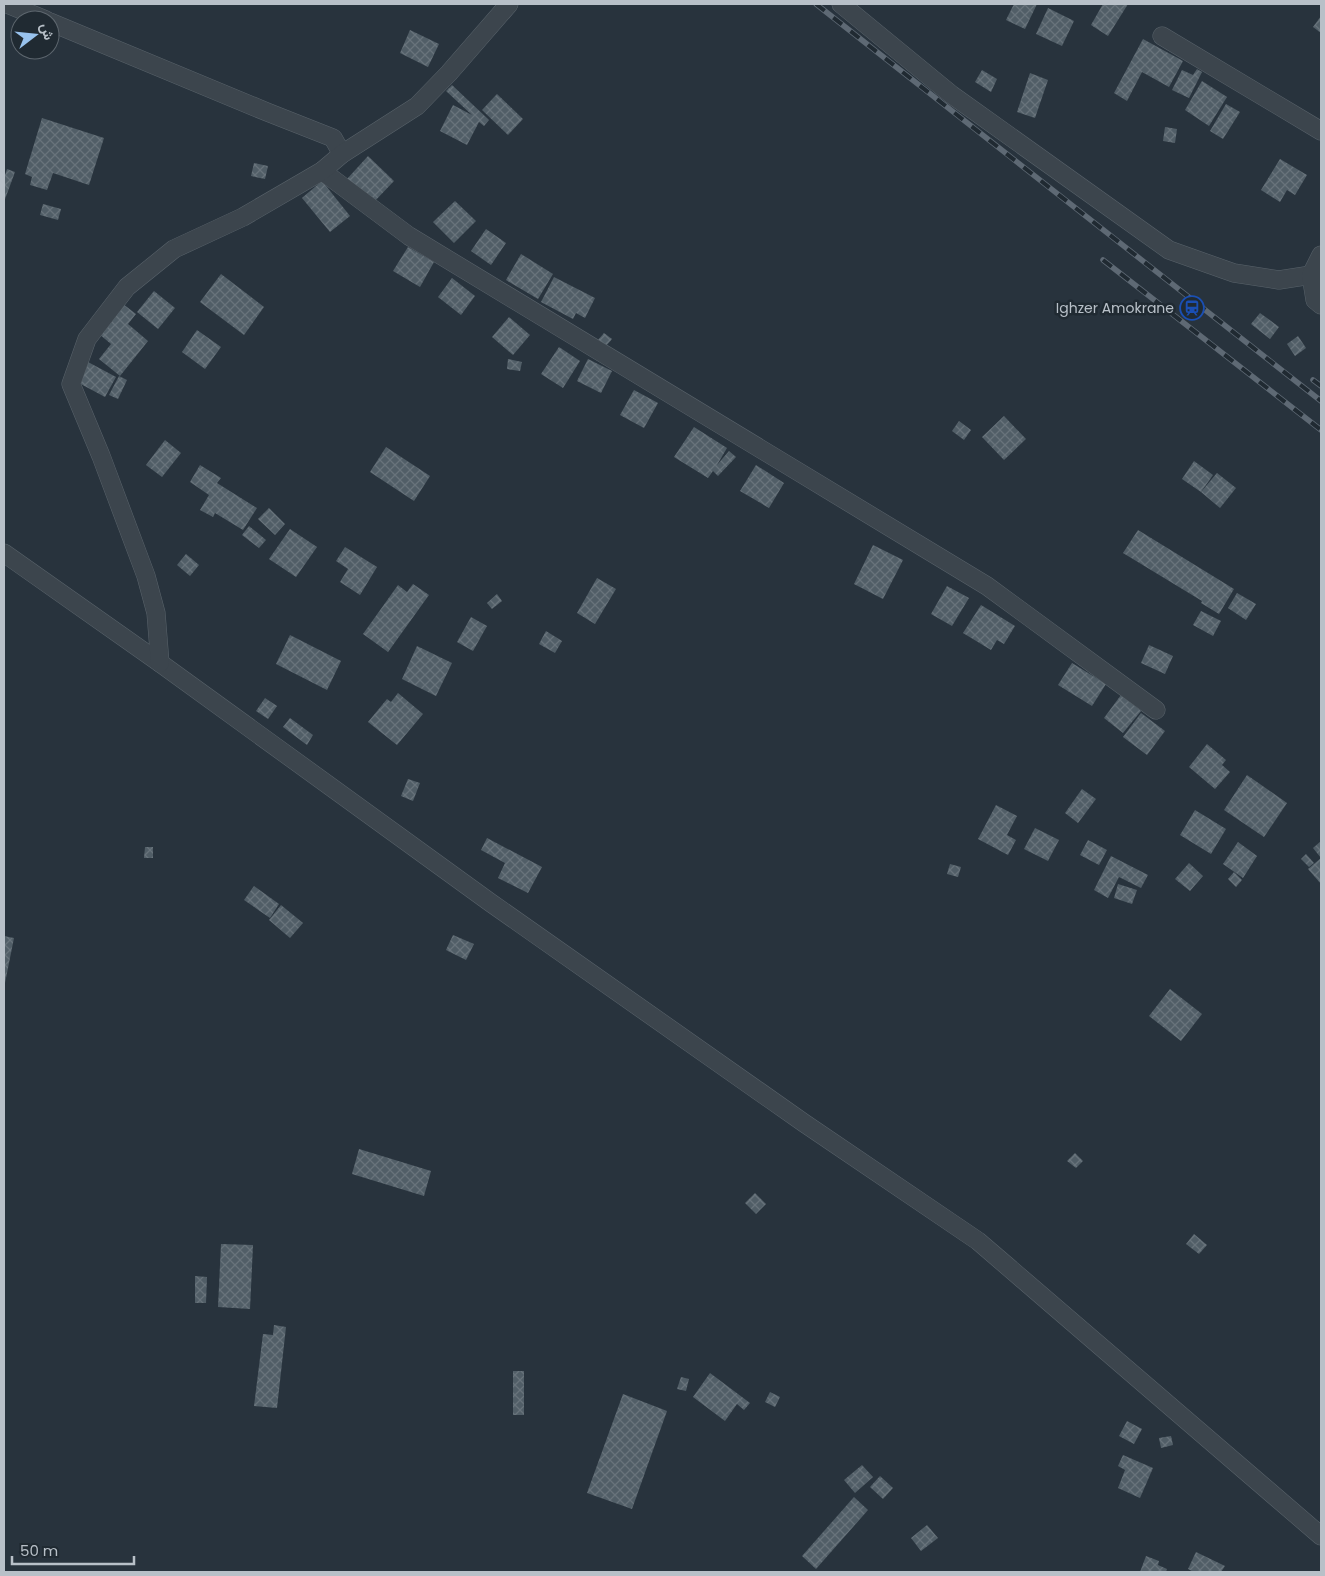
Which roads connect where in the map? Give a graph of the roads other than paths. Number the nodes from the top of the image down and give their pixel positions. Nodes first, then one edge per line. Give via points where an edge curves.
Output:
1 (6, 4) edge
2 (510, 4) edge
3 (841, 4) edge
4 (21, 10) edge
5 (60, 26) edge
6 (1162, 36) dead end
7 (1321, 131) edge
8 (342, 154) junction
9 (322, 171) junction
10 (1321, 255) edge
11 (1311, 275) junction
12 (1321, 305) edge
13 (4, 553) edge
14 (160, 663) junction
15 (1156, 710) dead end
16 (1321, 1536) edge

1 - 4 street
2 - 8 street via 417,106
3 - 11 street via 952,96 1169,250 1234,273 1279,280
5 - 8 street via 333,138
6 - 7 street
8 - 9 street
9 - 14 street via 243,217 174,249 127,287 87,339 71,384 146,576 156,613
9 - 15 street via 409,236 987,586
10 - 11 street
11 - 12 street via 1315,300
13 - 14 street
14 - 16 street via 491,903 978,1241

